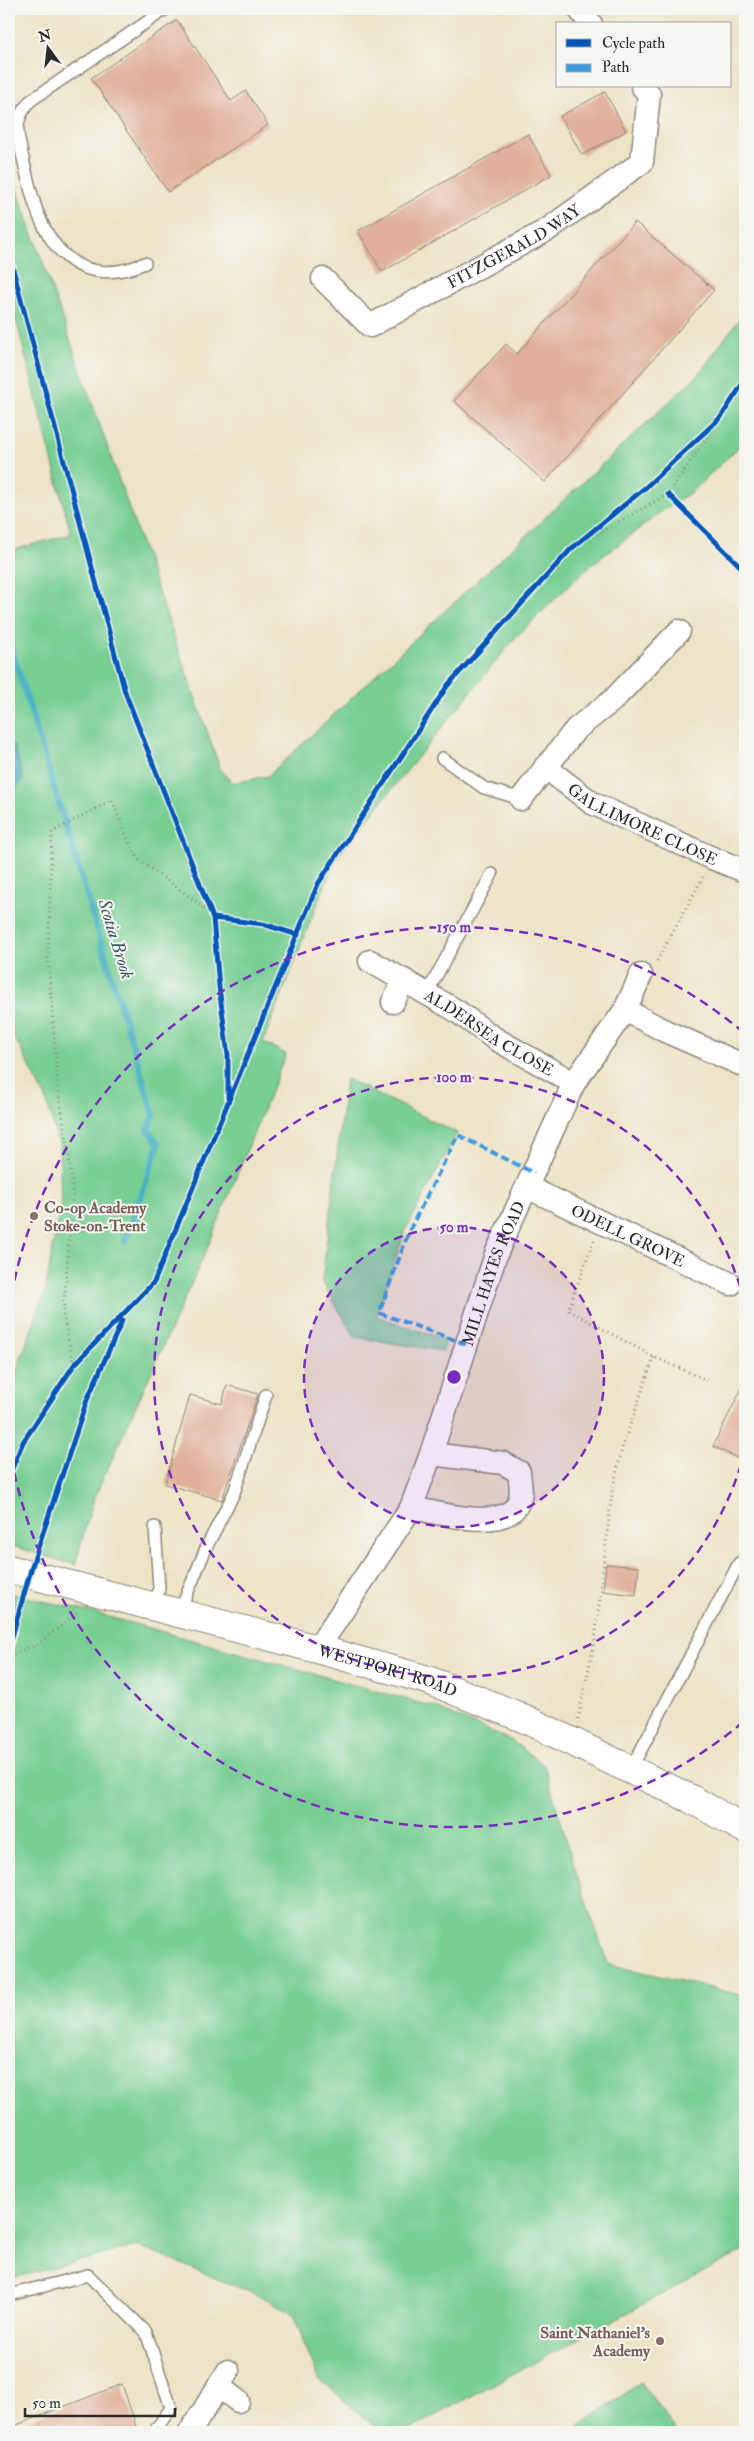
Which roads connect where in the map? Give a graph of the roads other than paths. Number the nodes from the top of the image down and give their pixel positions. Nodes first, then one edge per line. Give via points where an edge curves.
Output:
1 (166, 9) edge
2 (579, 9) edge
3 (589, 22) edge
4 (644, 88) edge
5 (145, 263) dead end
6 (323, 279) dead end
7 (679, 631) dead end
8 (442, 758) dead end
9 (545, 767) junction
10 (520, 799) joint
11 (745, 871) edge
12 (492, 874) dead end
13 (370, 961) dead end
14 (641, 975) road end
15 (404, 980) junction
16 (427, 993) junction
17 (393, 1002) dead end
18 (625, 1010) junction
19 (745, 1066) edge
20 (574, 1083) junction
21 (527, 1187) junction
22 (731, 1284) dead end
23 (266, 1396) dead end
24 (431, 1454) junction
25 (411, 1508) junction
26 (154, 1528) dead end
27 (745, 1562) edge
28 (9, 1569) edge
29 (167, 1610) junction
30 (317, 1649) junction
31 (631, 1769) junction
32 (745, 1829) edge
33 (9, 2295) edge
34 (238, 2401) dead end
35 (154, 2432) edge
36 (190, 2432) edge

1 - 5 lane via 30,100 21,112 18,132 34,202 52,241 68,258 92,270 117,273
2 - 3 street
4 - 6 street, FITZGERALD WAY via 649,94 642,162 547,230 370,326
7 - 9 street via 613,700 576,729
8 - 10 lane via 484,788
9 - 10 street
9 - 11 street, GALLIMORE CLOSE via 592,803
12 - 16 lane
13 - 15 street, ALDERSEA CLOSE
14 - 18 street, MILL HAYES ROAD
15 - 16 street, ALDERSEA CLOSE
15 - 17 street
16 - 20 street, ALDERSEA CLOSE via 494,1038
18 - 19 street via 665,1032
18 - 20 street, MILL HAYES ROAD
20 - 21 street, MILL HAYES ROAD
21 - 22 street, ODELL GROVE
21 - 24 street, MILL HAYES ROAD via 496,1254
23 - 29 lane via 234,1493 207,1546
24 - 25 street, MILL HAYES ROAD
24 - 25 street via 503,1463 519,1472 521,1491 518,1504 508,1515 491,1520
25 - 30 street, MILL HAYES ROAD
26 - 29 lane via 159,1588
27 - 31 lane via 739,1563
28 - 29 street, WESTPORT ROAD
29 - 30 street, WESTPORT ROAD
30 - 31 street, WESTPORT ROAD via 428,1680 524,1718
31 - 32 street, WESTPORT ROAD
33 - 35 lane via 88,2275 146,2332 171,2408
34 - 36 street via 223,2379

